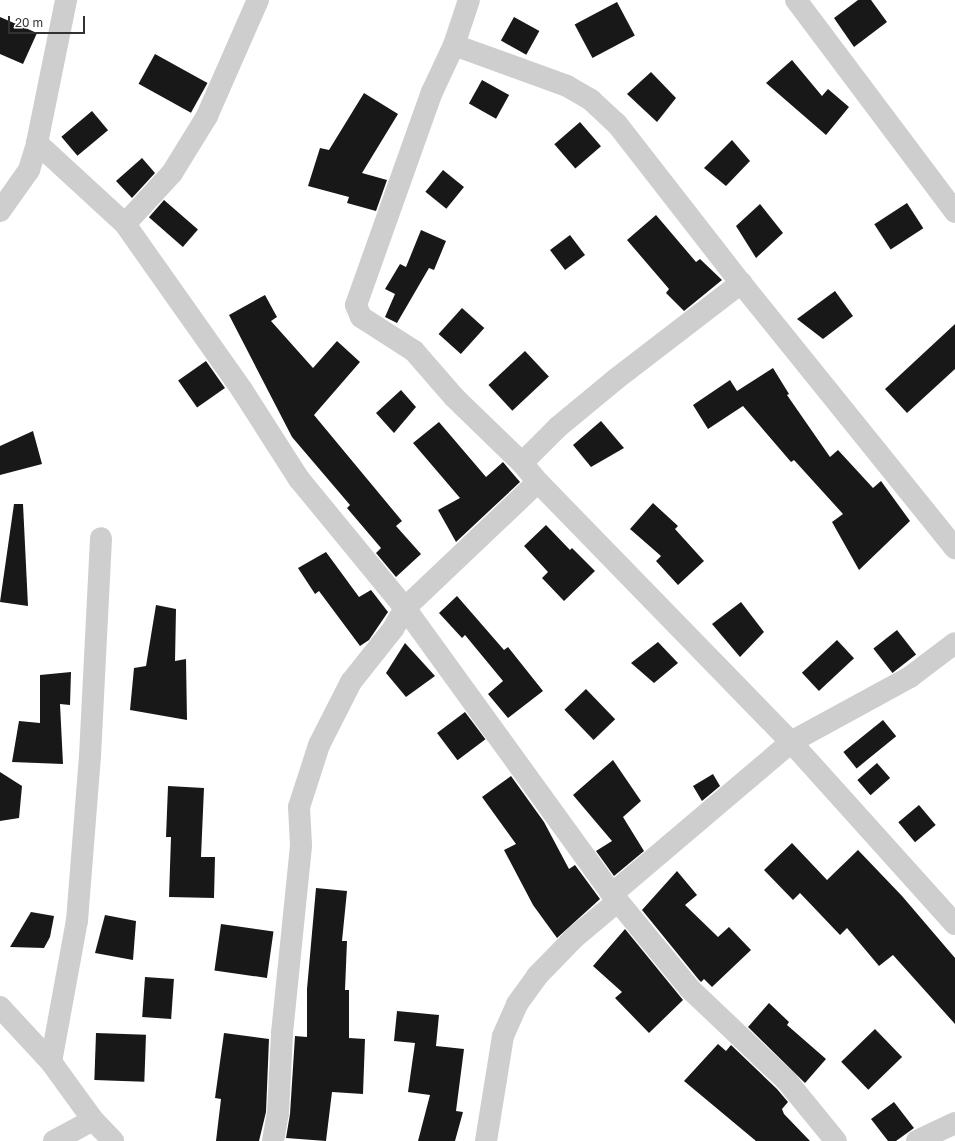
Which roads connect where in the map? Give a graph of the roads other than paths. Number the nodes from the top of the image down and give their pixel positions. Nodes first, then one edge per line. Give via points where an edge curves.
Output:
1 (66, 0) edge
2 (258, 0) edge
3 (469, 0) edge
4 (796, 0) edge
5 (454, 45) junction
6 (37, 143) junction
7 (0, 211) edge
8 (955, 212) edge
9 (125, 224) junction
10 (741, 283) junction
11 (522, 463) junction
12 (538, 482) junction
13 (101, 538) dead end
14 (955, 548) edge
15 (405, 608) junction
16 (955, 642) edge
17 (792, 742) junction
18 (615, 897) junction
19 (955, 924) edge
20 (0, 1007) edge
21 (51, 1062) junction
22 (93, 1120) junction
23 (955, 1123) edge
24 (54, 1141) edge
25 (113, 1141) edge
26 (273, 1141) edge
27 (486, 1141) edge
28 (836, 1141) edge
29 (917, 1141) edge

1 - 6 street
2 - 9 street via 207,116 172,173
3 - 5 street
4 - 8 street
5 - 10 street via 567,86 591,100 617,124
5 - 11 street via 432,92 356,305 361,317 414,351 454,397
6 - 7 street via 29,170
6 - 9 street
9 - 15 street via 242,390 299,478
10 - 11 street via 616,379 558,427
10 - 14 street
11 - 12 street
12 - 15 street
12 - 17 street
13 - 21 street via 90,756 77,921
15 - 18 street
15 - 26 street via 393,629 351,682 319,745 299,807 301,845 282,1033 278,1113
16 - 17 street via 910,677
17 - 18 street
17 - 19 street
18 - 27 street via 537,976 517,1004 503,1036
18 - 28 street via 690,989 786,1080
20 - 21 street
21 - 22 street
22 - 24 street
22 - 25 street
23 - 29 street

